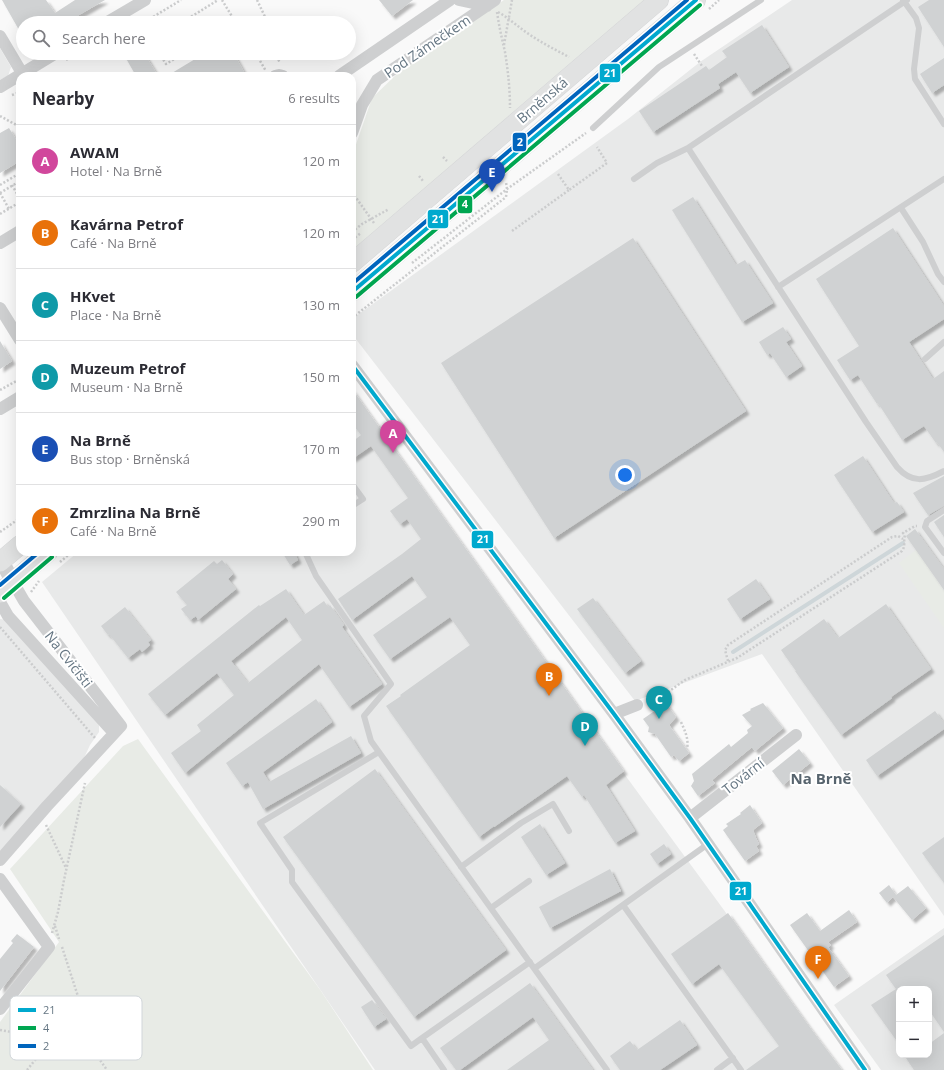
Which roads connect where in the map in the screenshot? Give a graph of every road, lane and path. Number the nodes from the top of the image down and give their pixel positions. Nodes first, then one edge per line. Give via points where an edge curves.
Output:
1 (145, 0) edge
2 (181, 0) edge
3 (218, 0) edge
4 (222, 0) edge
5 (257, 0) edge
6 (450, 0) edge
7 (459, 0) edge
8 (512, 0) edge
9 (659, 0) edge
10 (696, 0) edge
11 (761, 0) edge
12 (905, 1) edge
13 (494, 6) edge
14 (118, 16) edge
15 (155, 16) edge
16 (192, 16) edge
17 (232, 16) edge
18 (265, 16) edge
19 (509, 18) junction
20 (0, 36) edge
21 (504, 46) junction
22 (690, 47) junction
23 (570, 58) dead end
24 (44, 60) edge
25 (163, 60) edge
26 (171, 60) edge
27 (260, 60) edge
28 (278, 60) edge
29 (702, 66) dead end
30 (282, 70) edge
31 (21, 72) edge
32 (24, 72) edge
33 (267, 72) edge
34 (345, 72) edge
35 (16, 77) edge
36 (0, 87) edge
37 (510, 108) dead end
38 (0, 116) edge
39 (356, 122) edge
40 (16, 124) edge
41 (944, 124) edge
42 (593, 128) joint
43 (597, 147) dead end
44 (688, 148) junction
45 (443, 157) dead end
46 (447, 161) dead end
47 (558, 174) dead end
48 (16, 175) edge
49 (419, 176) dead end
50 (634, 179) dead end
51 (423, 181) dead end
52 (943, 181) edge
53 (16, 182) edge
54 (0, 184) edge
55 (12, 185) junction
56 (569, 190) junction
57 (16, 192) edge
58 (0, 193) edge
59 (356, 198) edge
60 (16, 204) edge
61 (9, 208) junction
62 (391, 208) dead end
63 (901, 208) junction
64 (485, 213) dead end
65 (0, 214) edge
66 (371, 219) junction
67 (374, 223) dead end
68 (356, 229) edge
69 (512, 231) dead end
70 (16, 233) edge
71 (442, 240) dead end
72 (0, 243) edge
73 (356, 259) edge
74 (944, 282) edge
75 (778, 287) junction
76 (356, 289) edge
77 (369, 301) dead end
78 (368, 305) junction
79 (0, 308) edge
80 (356, 315) edge
81 (16, 334) edge
82 (943, 345) edge
83 (925, 359) dead end
84 (356, 370) edge
85 (16, 381) edge
86 (0, 390) edge
87 (16, 399) edge
88 (0, 409) edge
89 (944, 471) edge
90 (356, 489) edge
91 (356, 503) edge
92 (944, 510) edge
93 (16, 521) edge
94 (926, 527) junction
95 (0, 532) edge
96 (903, 540) junction
97 (16, 548) edge
98 (944, 553) edge
99 (43, 556) edge
100 (307, 556) edge
101 (1, 560) edge
102 (6, 587) edge
103 (0, 602) edge
104 (0, 627) edge
105 (728, 662) junction
106 (668, 692) dead end
107 (637, 705) dead end
108 (614, 714) junction
109 (680, 722) dead end
110 (114, 733) junction
111 (796, 734) dead end
112 (102, 746) junction
113 (687, 749) dead end
114 (379, 752) junction
115 (82, 794) dead end
116 (41, 814) junction
117 (690, 818) junction
118 (569, 831) dead end
119 (708, 844) junction
120 (0, 860) edge
121 (462, 867) junction
122 (66, 868) junction
123 (0, 880) edge
124 (529, 881) dead end
125 (623, 905) junction
126 (491, 908) junction
127 (54, 925) junction
128 (59, 940) dead end
129 (49, 947) junction
130 (62, 947) dead end
131 (530, 962) junction
132 (534, 968) junction
133 (10, 996) edge
134 (10, 996) edge
135 (77, 996) edge
136 (0, 1009) edge
137 (0, 1030) edge
138 (10, 1032) edge
139 (422, 1038) junction
140 (733, 1058) junction
141 (35, 1060) edge
142 (100, 1060) edge
143 (27, 1070) edge
144 (107, 1070) edge
145 (444, 1070) edge
146 (608, 1070) edge
147 (717, 1070) edge
148 (741, 1070) edge
149 (865, 1070) edge

1 - 14 street
2 - 15 path
3 - 16 path
4 - 17 path
5 - 18 path
6 - 34 street, Pod Zámečkem
7 - 13 street, Pod Zámečkem
8 - 19 path
9 - 73 main road, Brněnská
10 - 76 main road, Brněnská
11 - 22 lane
12 - 41 lane via 919,28 915,79
12 - 44 lane
13 - 19 path
13 - 21 path
13 - 39 street, Pod Zámečkem via 377,80 362,105
19 - 21 path
19 - 23 path via 541,42
20 - 31 street
21 - 37 path
22 - 29 path
22 - 42 lane via 659,68
24 - 32 street
25 - 26 path via 166,64
27 - 33 path
28 - 30 path
35 - 36 street
38 - 40 path
42 - 71 path via 507,189
43 - 56 path via 607,163
44 - 50 lane via 657,163
44 - 75 lane
45 - 46 path
47 - 56 path
48 - 54 path
49 - 51 path
52 - 63 lane
53 - 55 path
55 - 57 path
55 - 58 path
56 - 69 path
58 - 61 path
59 - 66 path
60 - 61 path
61 - 65 path
62 - 66 path
63 - 74 lane
63 - 75 lane
64 - 78 path
66 - 67 path
66 - 68 path
70 - 72 street
75 - 89 lane via 902,473 920,479
77 - 78 path
78 - 80 path
79 - 81 street
82 - 83 lane
84 - 108 street
85 - 86 path
87 - 88 street
90 - 91 lane via 363,499
92 - 94 lane via 927,520
93 - 95 path
94 - 96 path via 914,526 903,533
94 - 98 lane
96 - 105 path via 905,547 902,551
96 - 105 path via 898,536 892,537 728,645 725,650
97 - 101 main road
99 - 102 main road
100 - 114 lane via 316,576 391,684 364,716 371,741
101 - 102 street
102 - 110 street, Na Cvičišti via 24,601 121,726
103 - 110 street, Na Cvičišti via 8,616
104 - 112 path
105 - 106 path via 685,680
107 - 108 street
108 - 117 street
109 - 113 path via 686,735
110 - 112 street
111 - 117 street, Tovární
112 - 116 street
114 - 121 lane
114 - 139 lane via 260,823 292,870 292,882 412,1046
115 - 122 path
116 - 120 street
116 - 122 path
117 - 119 street
118 - 121 lane via 553,804 521,823
119 - 125 lane
119 - 149 street
121 - 126 lane
122 - 127 path
123 - 129 street
124 - 126 lane
125 - 132 lane
125 - 140 lane
126 - 131 lane
127 - 128 path
127 - 129 path
129 - 134 street
130 - 135 path
131 - 132 lane
131 - 139 lane
132 - 146 lane
133 - 136 street
137 - 138 path
139 - 145 lane
140 - 147 lane
140 - 148 lane
141 - 143 path
142 - 144 path

